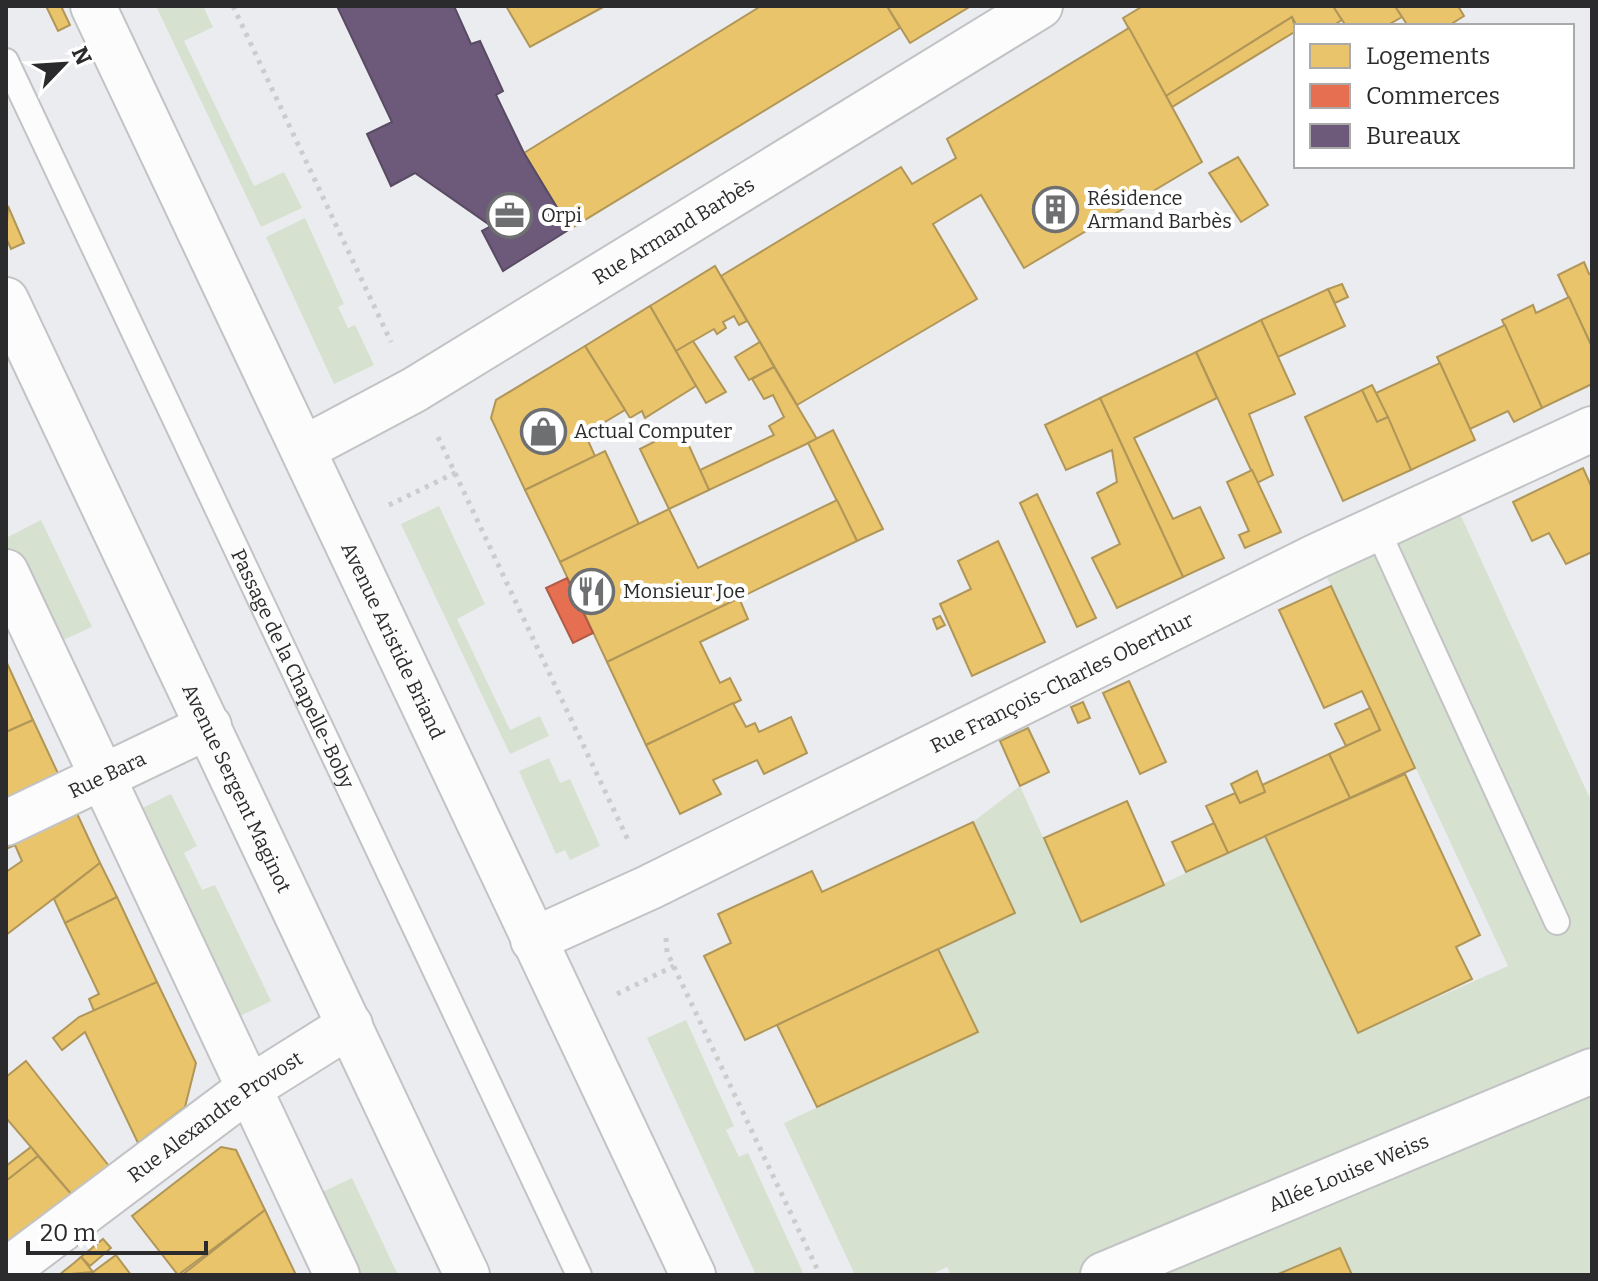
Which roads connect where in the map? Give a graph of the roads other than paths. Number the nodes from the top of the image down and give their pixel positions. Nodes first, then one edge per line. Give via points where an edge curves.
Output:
1 (93, 6) edge
2 (1040, 6) edge
3 (6, 61) edge
4 (6, 300) edge
5 (1592, 429) edge
6 (305, 448) junction
7 (1377, 529) junction
8 (6, 572) edge
9 (209, 726) junction
10 (102, 777) junction
11 (6, 823) edge
12 (1557, 922) dead end
13 (533, 940) junction
14 (350, 1025) junction
15 (1592, 1071) edge
16 (248, 1089) junction
17 (6, 1271) edge
18 (337, 1275) edge
19 (467, 1275) edge
20 (579, 1275) edge
21 (693, 1275) edge
22 (1103, 1275) edge

1 - 6 street, Avenue Aristide Briand
2 - 6 street, Rue Armand Barbès via 414,390
3 - 20 lane, Passage de la Chapelle-Boby
4 - 9 street, Avenue Sergent Maginot
5 - 7 street, Rue François-Charles Oberthur
6 - 13 street, Avenue Aristide Briand
7 - 12 lane
7 - 13 street, Rue François-Charles Oberthur
8 - 10 street
9 - 10 street, Rue Bara
9 - 14 street, Avenue Sergent Maginot
10 - 11 street, Rue Bara
10 - 16 street
13 - 21 street, Avenue Aristide Briand
14 - 16 street, Rue Alexandre Provost
14 - 19 street, Avenue Sergent Maginot
15 - 22 street, Allée Louise Weiss
16 - 17 street, Rue Alexandre Provost
16 - 18 street

